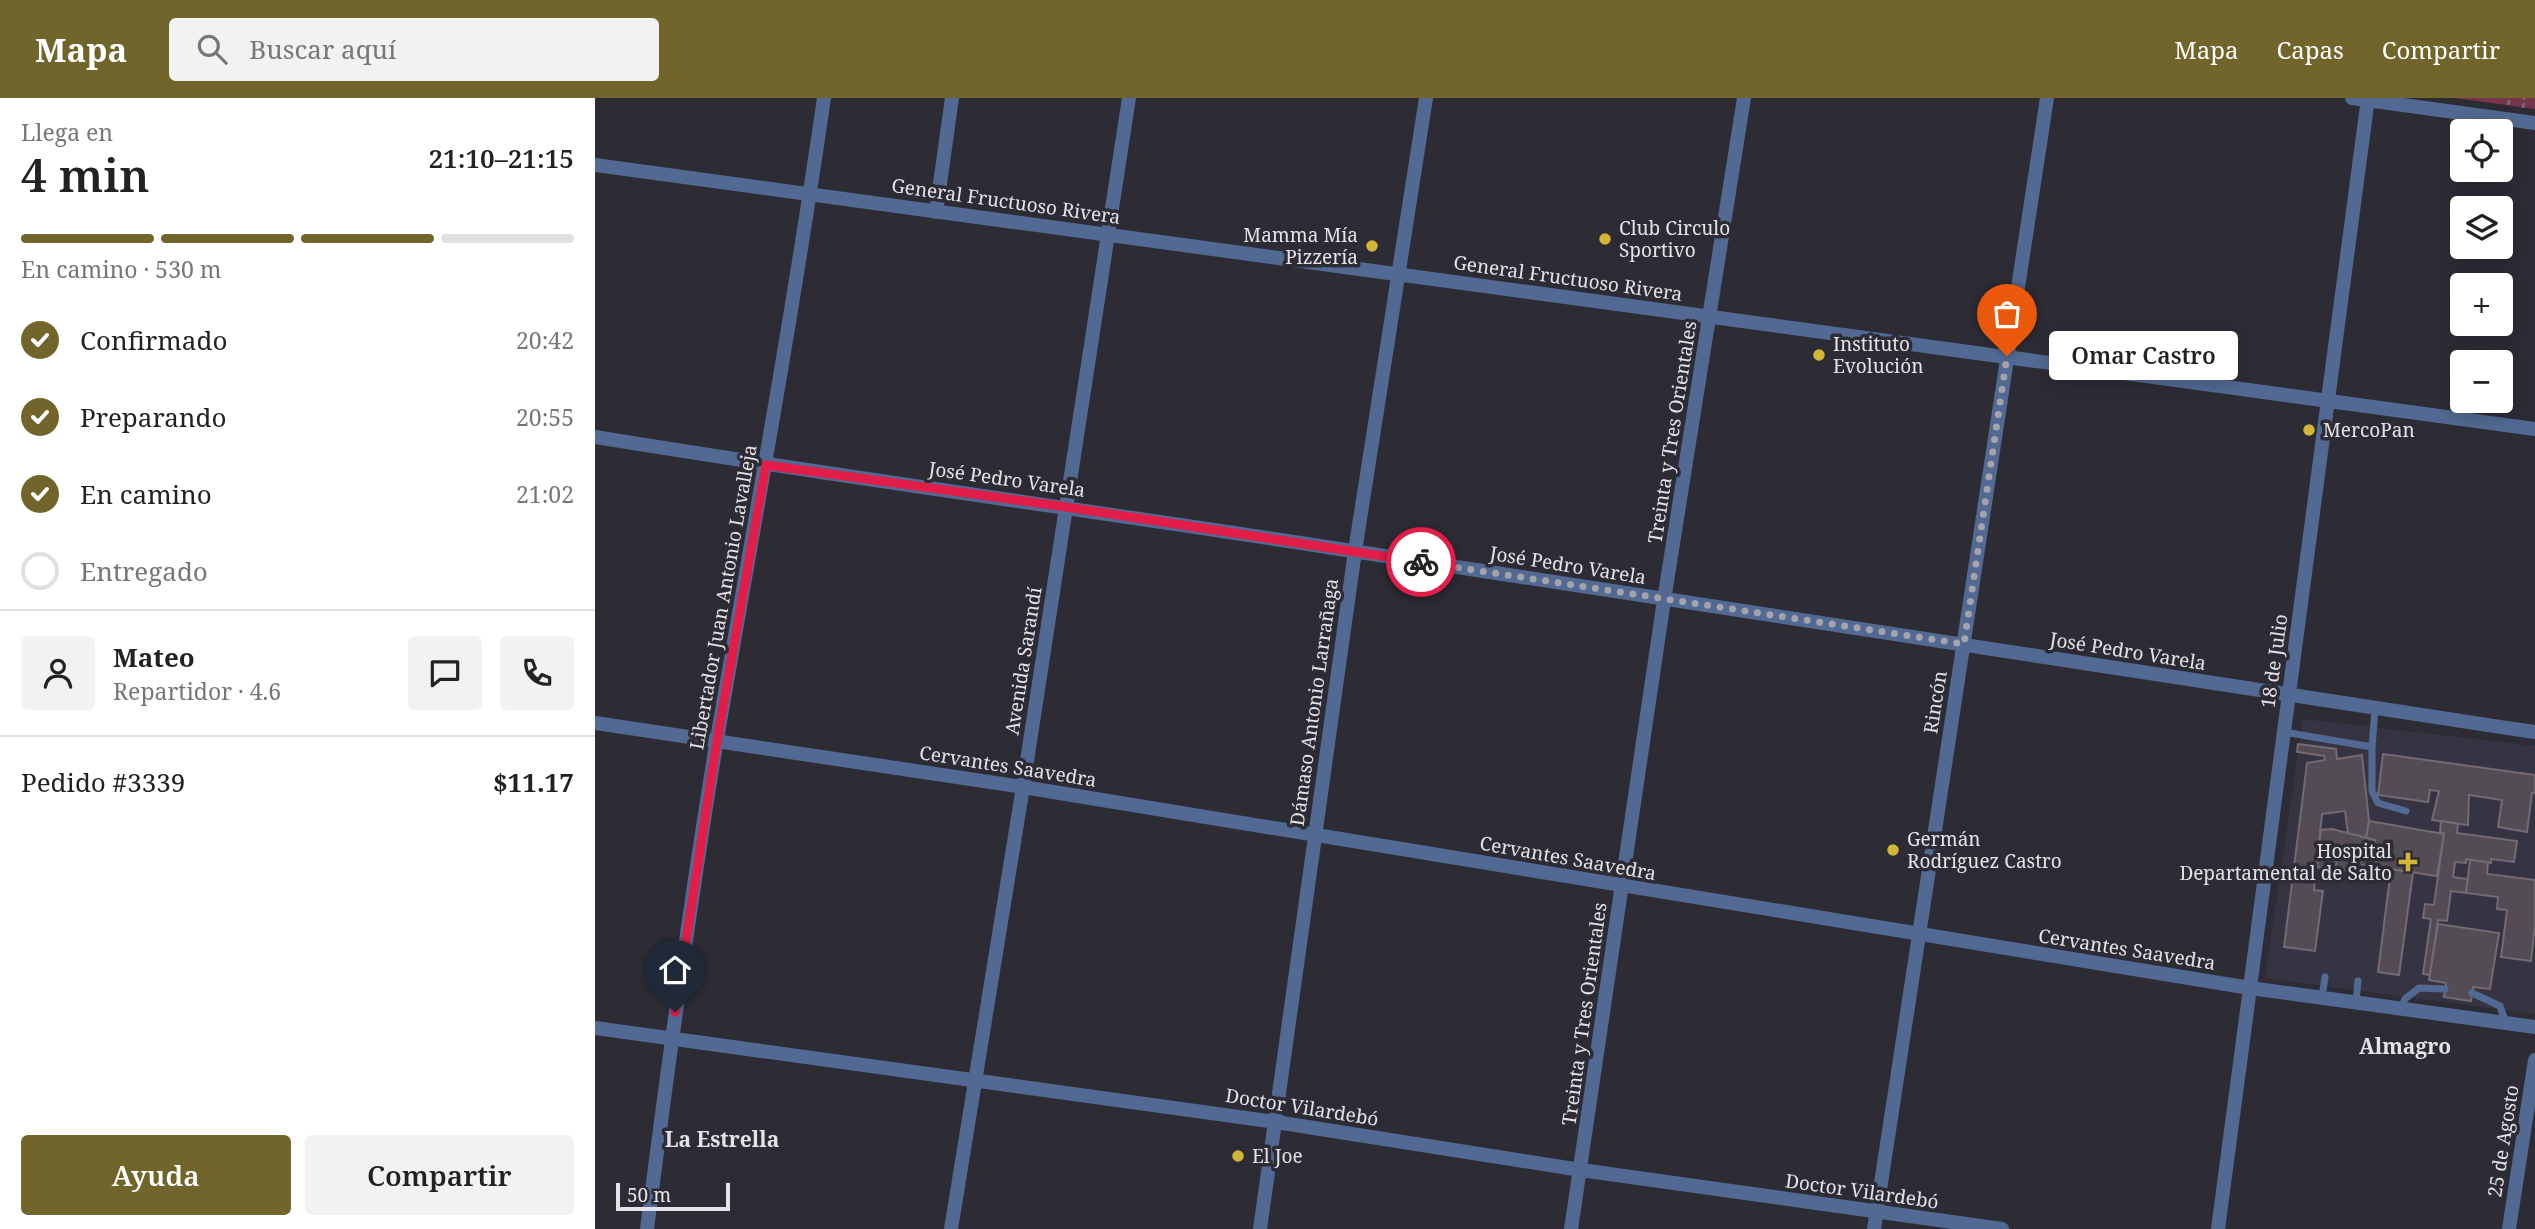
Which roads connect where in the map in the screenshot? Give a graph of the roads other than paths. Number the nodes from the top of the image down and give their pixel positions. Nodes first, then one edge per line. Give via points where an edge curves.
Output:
1 (824, 98) edge
2 (952, 98) edge
3 (1129, 98) edge
4 (1426, 98) edge
5 (1744, 98) edge
6 (2047, 98) edge
7 (2352, 98) edge
8 (2368, 99) edge
9 (2535, 123) edge
10 (595, 165) edge
11 (810, 195) junction
12 (936, 212) junction
13 (1108, 234) junction
14 (1398, 275) junction
15 (1710, 316) junction
16 (2007, 356) junction
17 (2328, 400) junction
18 (2535, 429) edge
19 (595, 437) edge
20 (766, 465) junction
21 (1066, 507) junction
22 (1355, 551) junction
23 (1664, 600) junction
24 (1964, 644) junction
25 (2289, 697) junction
26 (2375, 709) junction
27 (595, 723) edge
28 (2284, 732) junction
29 (2535, 732) edge
30 (717, 741) junction
31 (2372, 747) junction
32 (1023, 787) junction
33 (2406, 811) dead end
34 (1314, 834) junction
35 (1622, 887) junction
36 (1919, 936) junction
37 (2325, 976) dead end
38 (2358, 981) dead end
39 (2250, 988) junction
40 (2445, 989) dead end
41 (2472, 993) dead end
42 (2322, 997) junction
43 (2356, 1002) junction
44 (2401, 1008) junction
45 (2506, 1023) junction
46 (2535, 1027) edge
47 (595, 1028) edge
48 (671, 1038) junction
49 (2535, 1060) edge
50 (973, 1080) junction
51 (1276, 1122) junction
52 (1581, 1170) junction
53 (1877, 1213) junction
54 (647, 1229) edge
55 (951, 1229) edge
56 (1260, 1229) edge
57 (1571, 1229) edge
58 (1874, 1229) edge
59 (2002, 1229) edge
60 (2218, 1229) edge
61 (2509, 1229) edge

1 - 11 street, Libertador Juan Antonio Lavalleja
2 - 12 street
3 - 13 street, Avenida Sarandí
4 - 14 street, Dámaso Antonio Larrañaga
5 - 15 street, Treinta y Tres Orientales
6 - 16 street, Rincón
7 - 8 street
8 - 9 street
8 - 17 street, 18 de Julio
10 - 11 street, General Fructuoso Rivera
11 - 12 street, General Fructuoso Rivera
11 - 20 street, Libertador Juan Antonio Lavalleja
12 - 13 street, General Fructuoso Rivera
13 - 14 street, General Fructuoso Rivera
13 - 21 street, Avenida Sarandí
14 - 15 street, General Fructuoso Rivera
14 - 22 street, Dámaso Antonio Larrañaga
15 - 16 street, General Fructuoso Rivera
15 - 23 street, Treinta y Tres Orientales
16 - 17 street, General Fructuoso Rivera
16 - 24 street, Rincón
17 - 18 street, General Fructuoso Rivera
17 - 25 street, 18 de Julio
19 - 20 street, José Pedro Varela
20 - 21 street, José Pedro Varela
20 - 30 street, Libertador Juan Antonio Lavalleja
21 - 22 street, José Pedro Varela
21 - 32 street, Avenida Sarandí
22 - 23 street, José Pedro Varela
22 - 34 street, Dámaso Antonio Larrañaga
23 - 24 street, José Pedro Varela
23 - 35 street, Treinta y Tres Orientales
24 - 25 street, José Pedro Varela
24 - 36 street, Rincón
25 - 26 street, José Pedro Varela
25 - 28 street, 18 de Julio
26 - 29 street, José Pedro Varela
26 - 31 lane
27 - 30 street, Cervantes Saavedra
28 - 31 lane
28 - 39 street, 18 de Julio
30 - 32 street, Cervantes Saavedra
30 - 48 street, Libertador Juan Antonio Lavalleja
31 - 33 lane via 2372,791 2378,803
32 - 34 street, Cervantes Saavedra
32 - 50 street, Avenida Sarandí
34 - 35 street, Cervantes Saavedra
34 - 51 street, Dámaso Antonio Larrañaga
35 - 36 street, Cervantes Saavedra
35 - 52 street, Treinta y Tres Orientales
36 - 39 street, Cervantes Saavedra
36 - 53 street, Rincón
37 - 42 lane
38 - 43 lane
39 - 42 street, Cervantes Saavedra
39 - 60 street, 18 de Julio
40 - 44 lane via 2419,988
41 - 45 lane via 2500,1006
42 - 43 street, Cervantes Saavedra
43 - 44 street, Cervantes Saavedra
44 - 45 street, Cervantes Saavedra
45 - 46 street, Cervantes Saavedra
47 - 48 street, Doctor Vilardebó
48 - 50 street, Doctor Vilardebó
48 - 54 street, Libertador Juan Antonio Lavalleja
49 - 61 street, 25 de Agosto
50 - 51 street, Doctor Vilardebó
50 - 55 street, Avenida Sarandí
51 - 52 street, Doctor Vilardebó
51 - 56 street, Dámaso Antonio Larrañaga
52 - 53 street, Doctor Vilardebó
52 - 57 street, Treinta y Tres Orientales
53 - 58 street, Rincón
53 - 59 street, Doctor Vilardebó

